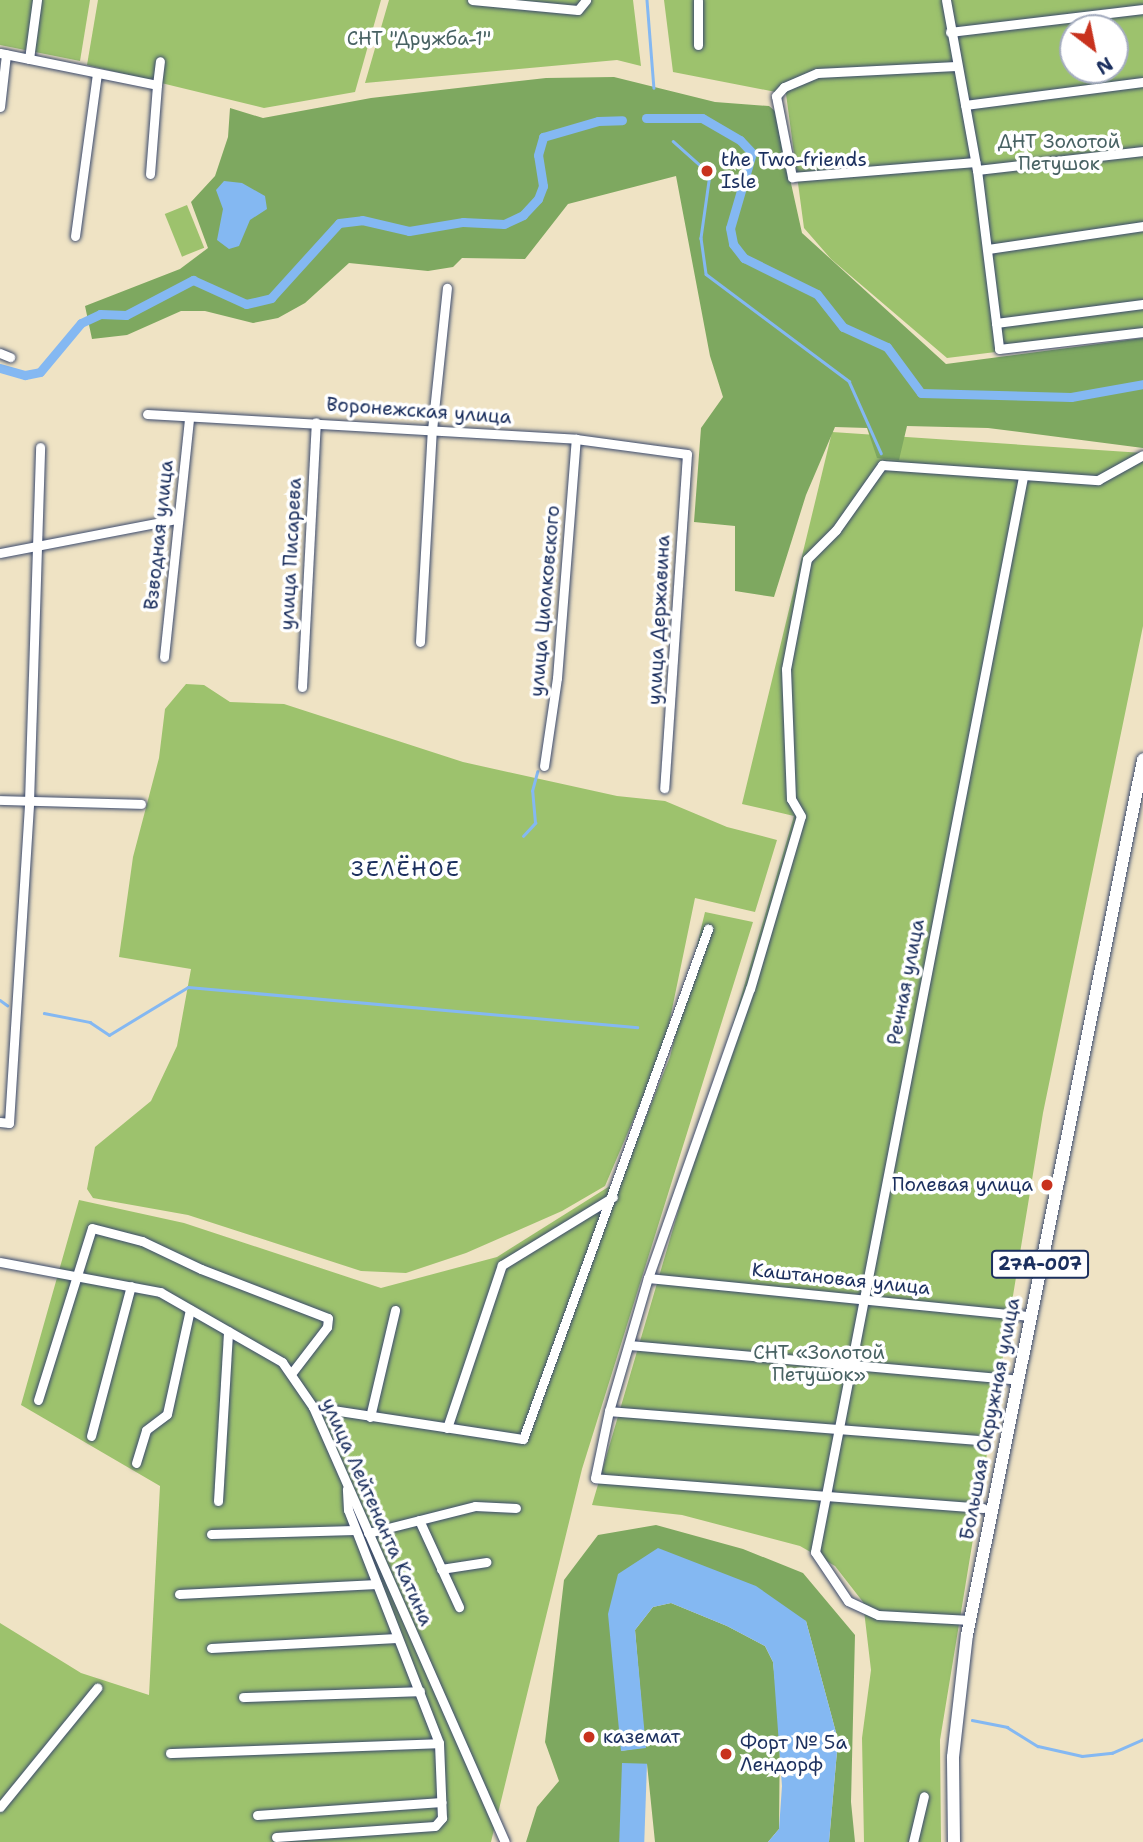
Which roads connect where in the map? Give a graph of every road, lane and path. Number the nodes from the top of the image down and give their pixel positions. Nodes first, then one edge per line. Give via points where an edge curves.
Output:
1 (37, 0) edge
2 (472, 0) edge
3 (586, 0) edge
4 (698, 0) edge
5 (946, 0) edge
6 (508, 2) edge
7 (1143, 9) edge
8 (950, 32) junction
9 (698, 44) dead end
10 (3, 54) edge
11 (29, 59) junction
12 (160, 61) dead end
13 (956, 66) junction
14 (97, 73) junction
15 (1143, 82) edge
16 (157, 85) junction
17 (965, 105) junction
18 (0, 107) edge
19 (1143, 151) edge
20 (976, 166) junction
21 (150, 174) dead end
22 (1143, 226) edge
23 (75, 236) dead end
24 (988, 249) junction
25 (447, 288) dead end
26 (1143, 304) edge
27 (996, 323) junction
28 (1143, 332) edge
29 (0, 353) edge
30 (10, 358) dead end
31 (147, 414) dead end
32 (189, 418) junction
33 (316, 422) junction
34 (432, 430) junction
35 (576, 439) junction
36 (40, 447) dead end
37 (687, 454) joint
38 (1143, 455) edge
39 (1023, 477) junction
40 (177, 519) junction
41 (36, 547) junction
42 (0, 554) edge
43 (420, 642) dead end
44 (164, 657) dead end
45 (302, 687) dead end
46 (1143, 760) edge
47 (544, 766) dead end
48 (664, 788) dead end
49 (0, 800) edge
50 (29, 802) junction
51 (141, 804) dead end
52 (708, 929) dead end
53 (4, 1122) edge
54 (612, 1197) junction
55 (0, 1262) edge
56 (75, 1275) junction
57 (648, 1278) junction
58 (131, 1286) junction
59 (864, 1298) junction
60 (190, 1309) junction
61 (395, 1310) dead end
62 (1030, 1316) junction
63 (228, 1331) junction
64 (628, 1345) junction
65 (852, 1365) junction
66 (291, 1374) junction
67 (1017, 1380) junction
68 (38, 1400) dead end
69 (313, 1407) junction
70 (609, 1411) junction
71 (370, 1417) junction
72 (447, 1428) junction
73 (839, 1430) junction
74 (91, 1436) dead end
75 (977, 1440) dead end
76 (136, 1462) dead end
77 (346, 1481) junction
78 (826, 1496) junction
79 (218, 1501) dead end
80 (516, 1508) dead end
81 (983, 1508) dead end
82 (419, 1520) junction
83 (355, 1530) junction
84 (368, 1533) junction
85 (211, 1534) dead end
86 (486, 1562) dead end
87 (441, 1569) junction
88 (377, 1584) junction
89 (179, 1594) dead end
90 (459, 1607) dead end
91 (970, 1620) junction
92 (397, 1637) junction
93 (211, 1648) dead end
94 (97, 1688) dead end
95 (420, 1691) junction
96 (243, 1697) dead end
97 (439, 1743) junction
98 (170, 1753) dead end
99 (924, 1796) dead end
100 (442, 1802) junction
101 (0, 1807) edge
102 (257, 1815) dead end
103 (276, 1837) dead end
104 (505, 1842) edge
105 (914, 1842) edge
106 (954, 1842) edge

1 - 11 street
2 - 6 street
3 - 6 street via 578,10
4 - 9 street
5 - 8 street
7 - 8 street
8 - 13 street
10 - 11 street
10 - 18 street
11 - 14 street
12 - 16 street
13 - 17 street
13 - 20 street via 817,73 784,87 776,96 792,177
14 - 16 street
14 - 23 street
15 - 17 street
16 - 21 street
17 - 20 street
19 - 20 street
20 - 24 street
22 - 24 street
24 - 27 street
25 - 34 street
26 - 27 street
27 - 28 street via 999,349
29 - 30 street
31 - 32 street, Воронежская улица
32 - 33 street, Воронежская улица
32 - 40 street, Взводная улица
33 - 34 street, Воронежская улица
33 - 45 street, улица Писарева
34 - 35 street, Воронежская улица
34 - 43 street
35 - 37 street, Воронежская улица
35 - 47 street, улица Циолковского via 557,678
36 - 41 street
37 - 48 street, улица Державина
38 - 39 street via 1098,480
39 - 57 street via 882,465 836,530 807,559 786,669 791,799 801,816 750,989
39 - 59 street, Речная улица
40 - 41 street
40 - 44 street, Взводная улица
41 - 42 street
41 - 50 street
46 - 62 highway, Большая Окружная улица / 27А-007
49 - 50 street
50 - 51 street
50 - 53 street
52 - 54 street
54 - 72 street via 502,1265
54 - 72 street via 523,1440
55 - 56 street, улица Лейтенанта Катина
56 - 58 street, улица Лейтенанта Катина
56 - 66 street via 92,1228 142,1241 328,1318 327,1327
56 - 68 street
57 - 59 street, Каштановая улица
57 - 64 street
58 - 60 street, улица Лейтенанта Катина via 160,1292
58 - 74 street
59 - 62 street, Каштановая улица
59 - 65 street, Речная улица
60 - 63 street, улица Лейтенанта Катина
60 - 76 street via 167,1414 146,1430
61 - 71 street
62 - 67 highway, Большая Окружная улица / 27А-007
63 - 66 street, улица Лейтенанта Катина via 282,1363
63 - 79 street
64 - 65 street
64 - 70 street
65 - 67 street
65 - 73 street, Речная улица
66 - 69 street, улица Лейтенанта Катина
67 - 91 highway, Большая Окружная улица / 27А-007
69 - 71 street
69 - 77 street, улица Лейтенанта Катина
70 - 73 street
70 - 78 street via 595,1478
71 - 72 street
73 - 75 street
73 - 78 street, Речная улица
77 - 83 street
77 - 84 street, улица Лейтенанта Катина
78 - 81 street
78 - 91 street, Речная улица via 815,1552 848,1601 878,1615
80 - 82 street via 475,1506
82 - 84 street
82 - 87 street
83 - 85 street
83 - 88 street
84 - 104 street, улица Лейтенанта Катина
86 - 87 street
87 - 90 street
88 - 89 street
88 - 92 street
91 - 106 highway, Большая Окружная улица / 27А-007 via 953,1757
92 - 93 street
92 - 95 street
94 - 101 street
95 - 96 street
95 - 97 street
97 - 98 street
97 - 100 street
99 - 105 street
100 - 102 street
100 - 103 street via 441,1824 435,1826

